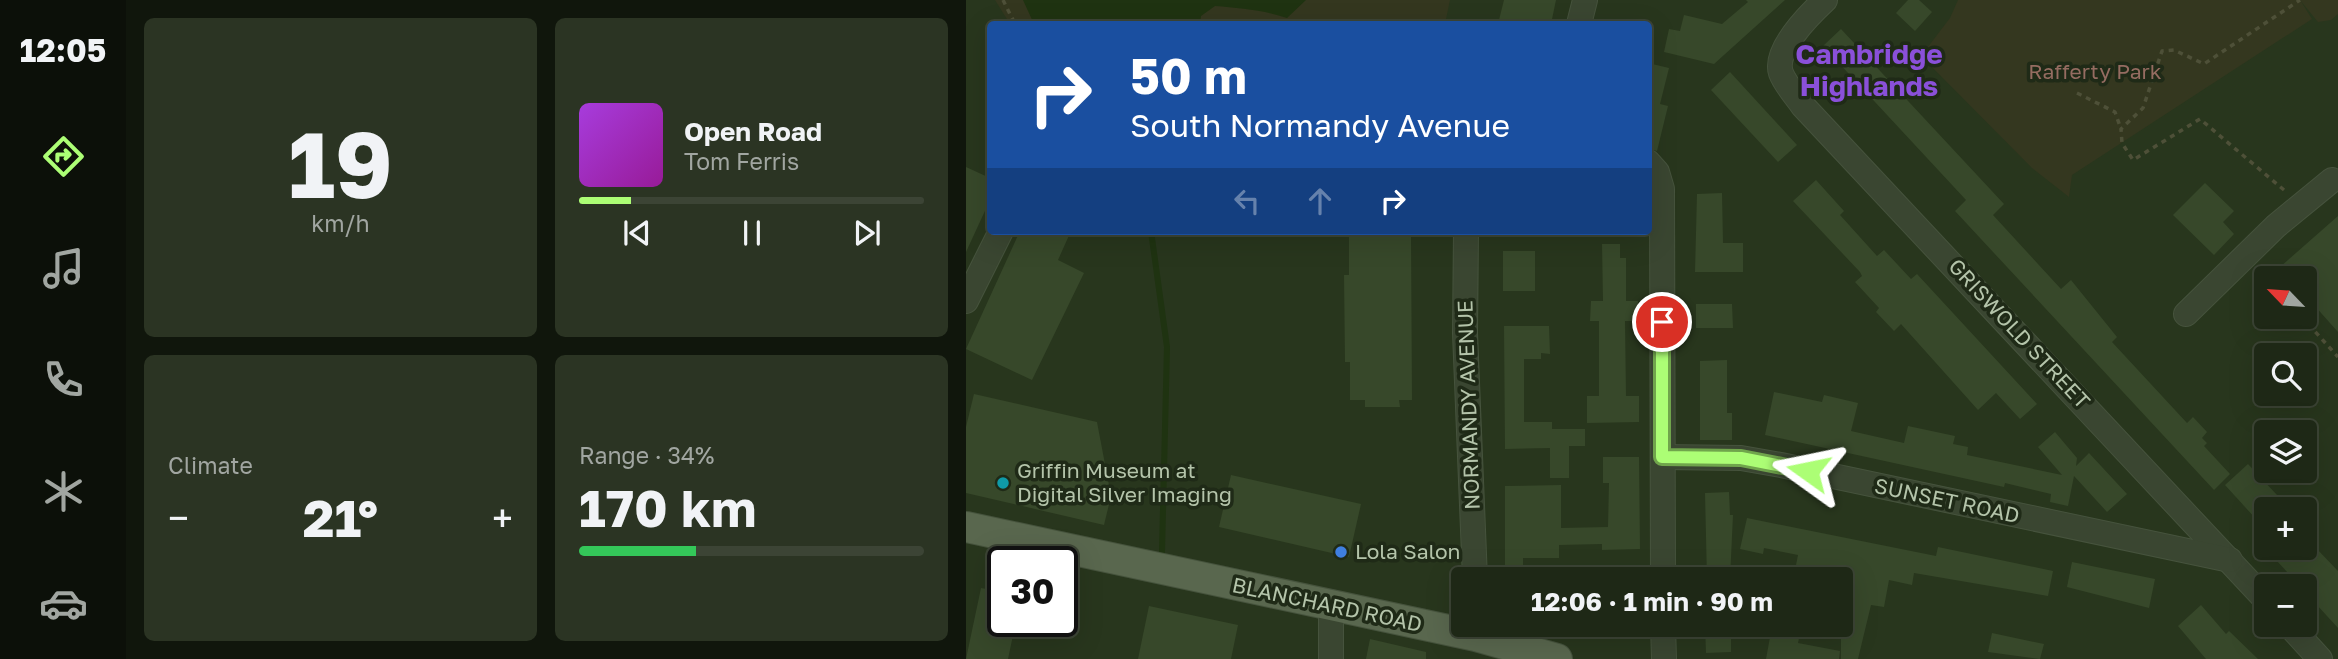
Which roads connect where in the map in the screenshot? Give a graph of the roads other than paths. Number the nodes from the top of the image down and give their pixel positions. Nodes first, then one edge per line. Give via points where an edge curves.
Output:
1 (1585, 0) edge
2 (1825, 0) edge
3 (1580, 21) edge
4 (1652, 166) edge
5 (2332, 180) dead end
6 (999, 235) edge
7 (1466, 235) edge
8 (966, 301) edge
9 (2186, 314) dead end
10 (1662, 457) junction
11 (966, 527) edge
12 (2230, 560) junction
13 (1475, 567) edge
14 (1663, 567) edge
15 (2254, 587) edge
16 (1331, 606) junction
17 (1451, 626) edge
18 (1495, 637) edge
19 (1663, 637) edge
20 (2300, 637) edge
21 (1331, 659) edge
22 (1556, 659) edge
23 (1664, 659) edge
24 (2320, 659) edge

1 - 3 street
2 - 12 street, GRISWOLD STREET via 1785,46 1780,64 1803,106
4 - 10 street via 1662,189
5 - 9 street via 2276,226
6 - 8 street
7 - 13 street, NORMANDY AVENUE
10 - 12 street, SUNSET ROAD via 1741,458 1781,465
10 - 14 street
11 - 16 main road, BLANCHARD ROAD
12 - 15 street, GRISWOLD STREET
16 - 17 main road, BLANCHARD ROAD
16 - 21 street
18 - 22 main road, BLANCHARD ROAD
19 - 23 street
20 - 24 street

